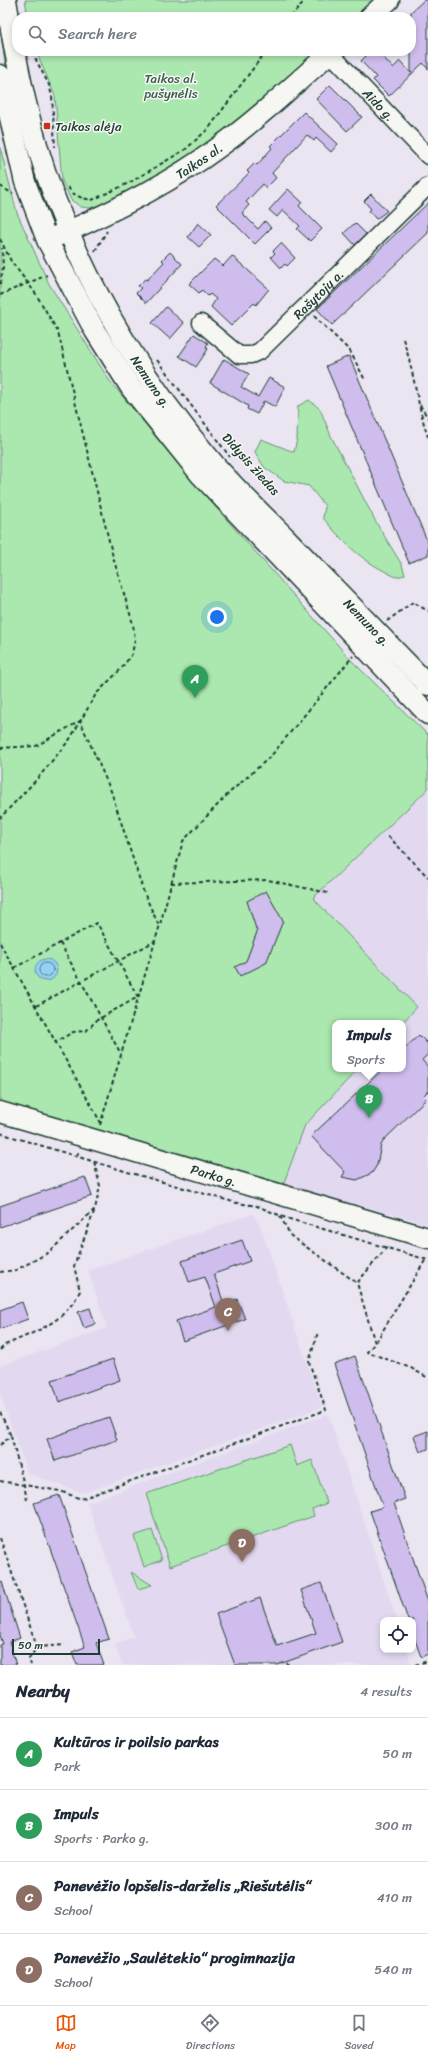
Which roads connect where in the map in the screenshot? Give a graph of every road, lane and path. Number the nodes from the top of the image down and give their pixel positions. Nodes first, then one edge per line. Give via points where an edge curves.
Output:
1 (6, 0) edge
2 (305, 0) edge
3 (389, 0) edge
4 (295, 12) edge
5 (376, 12) edge
6 (12, 31) edge
7 (17, 56) edge
8 (34, 56) edge
9 (262, 56) edge
10 (326, 56) edge
11 (335, 56) edge
12 (0, 75) edge
13 (55, 149) dead end
14 (428, 156) edge
15 (67, 185) dead end
16 (0, 186) edge
17 (428, 186) edge
18 (16, 196) dead end
19 (68, 231) junction
20 (0, 239) edge
21 (47, 240) junction
22 (2, 246) junction
23 (47, 275) dead end
24 (0, 284) edge
25 (28, 284) junction
26 (0, 295) edge
27 (305, 307) junction
28 (201, 323) dead end
29 (403, 339) dead end
30 (154, 357) dead end
31 (365, 380) dead end
32 (418, 402) junction
33 (428, 418) edge
34 (428, 437) edge
35 (232, 459) dead end
36 (428, 612) edge
37 (380, 630) junction
38 (428, 685) edge
39 (428, 714) edge
40 (80, 721) junction
41 (0, 748) edge
42 (0, 818) edge
43 (388, 836) dead end
44 (428, 877) edge
45 (171, 883) junction
46 (328, 892) dead end
47 (159, 928) junction
48 (155, 941) junction
49 (60, 943) junction
50 (1, 945) edge
51 (118, 961) junction
52 (14, 968) junction
53 (81, 981) junction
54 (138, 997) junction
55 (36, 1006) junction
56 (101, 1018) junction
57 (56, 1042) junction
58 (121, 1055) junction
59 (0, 1112) edge
60 (101, 1123) junction
61 (0, 1133) edge
62 (91, 1133) junction
63 (77, 1156) junction
64 (94, 1161) junction
65 (95, 1209) junction
66 (279, 1215) junction
67 (428, 1238) edge
68 (387, 1247) junction
69 (427, 1259) edge
70 (0, 1272) edge
71 (357, 1283) junction
72 (318, 1332) dead end
73 (375, 1343) junction
74 (0, 1350) edge
75 (428, 1378) edge
76 (0, 1412) edge
77 (10, 1436) junction
78 (0, 1445) edge
79 (0, 1481) edge
80 (24, 1485) junction
81 (26, 1500) dead end
82 (0, 1538) edge
83 (65, 1645) dead end
84 (38, 1647) junction
85 (428, 1661) edge
86 (31, 1665) edge
87 (415, 1665) edge

1 - 6 main road, Nemuno g.
2 - 4 path
3 - 5 main road
7 - 19 main road, Nemuno g. via 28,115
8 - 13 path via 52,96
9 - 15 path via 209,128 186,150 129,183 92,200 72,193
10 - 19 main road, Taikos al. via 218,148 174,177
11 - 14 street, Aido g.
12 - 21 main road, Nemuno g. via 25,182
16 - 18 path
17 - 27 street, Rašytojų a.
19 - 21 main road, Taikos al.
19 - 37 main road, Nemuno g. via 118,328 180,421 215,465
20 - 22 path
21 - 37 main road, Nemuno g. via 106,349 131,388 200,474
22 - 24 path via 3,267
22 - 25 path
23 - 25 path
25 - 26 path
25 - 40 path via 58,332 135,640 132,654 122,669 96,694
27 - 28 street, Rašytojų a. via 260,351 251,355 239,355
27 - 31 path via 350,351
29 - 32 path
30 - 35 path, Didysis žiedas
32 - 33 path
32 - 34 path
36 - 37 path via 414,602
37 - 38 main road, Nemuno g.
37 - 39 main road, Nemuno g.
37 - 45 path via 271,756 183,841
40 - 41 path via 36,746
40 - 42 path via 70,739 38,778
40 - 47 path via 111,791 144,893
43 - 44 path
45 - 46 path via 268,880
45 - 47 path
47 - 48 path
48 - 51 path
48 - 54 path
49 - 51 path via 97,923
49 - 52 path
49 - 53 path
50 - 52 path
51 - 53 path
51 - 54 path
52 - 55 path
53 - 55 path
53 - 56 path
54 - 56 path
54 - 58 path
55 - 57 path
56 - 57 path via 86,1031 73,1032
56 - 58 path
57 - 60 path
58 - 60 path
59 - 62 main road, Parko g.
60 - 62 path
61 - 63 path
62 - 63 path
62 - 67 main road, Parko g.
63 - 64 path
64 - 65 path via 100,1186
64 - 66 path via 237,1203 257,1206
65 - 70 path via 48,1253 16,1270
65 - 74 path via 74,1266 80,1291 73,1305 48,1326 5,1345
66 - 68 path
66 - 71 path via 291,1236
68 - 69 path
68 - 71 path
69 - 73 path
71 - 73 path
72 - 80 path via 309,1362 326,1410 81,1499 60,1491
73 - 75 path via 367,1352 411,1368
76 - 77 path
77 - 78 path
77 - 80 path
79 - 80 path
80 - 81 path
82 - 84 path
83 - 84 path
84 - 86 path via 29,1659
85 - 87 path

